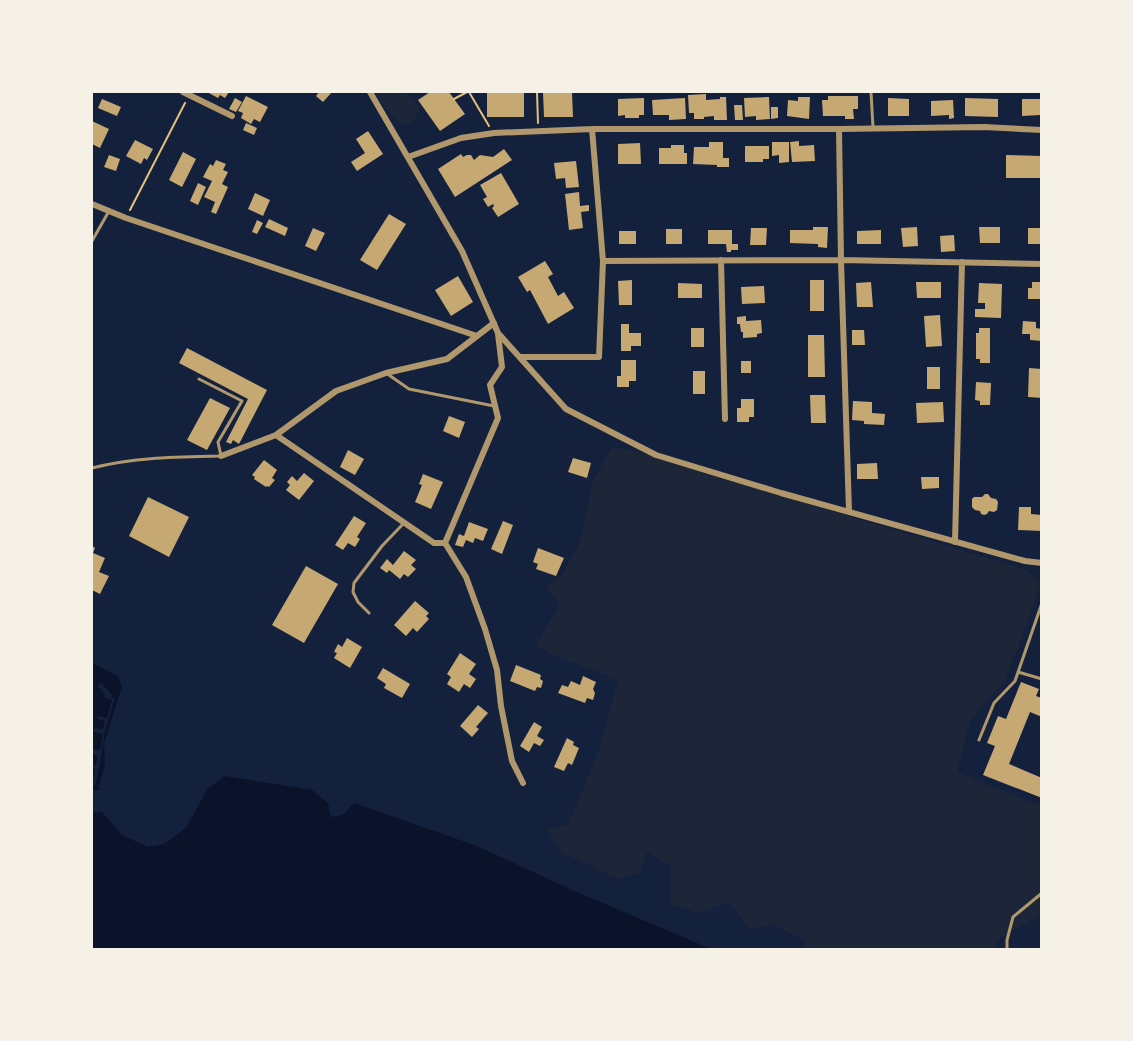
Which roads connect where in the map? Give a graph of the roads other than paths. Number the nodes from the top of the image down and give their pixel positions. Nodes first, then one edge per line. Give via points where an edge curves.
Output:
1 (370, 92) edge
2 (871, 92) edge
3 (187, 93) edge
4 (232, 116) dead end
5 (592, 129) junction
6 (839, 129) junction
7 (873, 129) junction
8 (1041, 130) edge
9 (408, 157) junction
10 (92, 204) edge
11 (109, 211) junction
12 (92, 241) edge
13 (721, 260) junction
14 (841, 260) junction
15 (603, 261) junction
16 (962, 262) junction
17 (1041, 264) edge
18 (494, 323) junction
19 (498, 333) junction
20 (477, 336) junction
21 (520, 357) junction
22 (386, 373) junction
23 (199, 379) dead end
24 (494, 406) junction
25 (725, 419) dead end
26 (276, 435) junction
27 (221, 456) junction
28 (92, 468) edge
29 (849, 511) junction
30 (404, 522) junction
31 (955, 542) junction
32 (445, 543) junction
33 (1041, 563) edge
34 (1041, 603) edge
35 (369, 613) dead end
36 (1018, 672) junction
37 (1041, 679) edge
38 (978, 740) dead end
39 (523, 783) dead end
40 (1041, 893) edge
41 (1007, 950) edge

1 - 9 street
2 - 7 lane
3 - 4 street
5 - 6 street
5 - 9 street via 461,138
5 - 15 street
6 - 7 street
6 - 14 street
7 - 8 street
9 - 18 street via 462,251
10 - 11 street
11 - 12 lane
11 - 20 street
13 - 14 street
13 - 15 street
13 - 25 street
14 - 16 street
14 - 29 street
15 - 21 street via 599,357
16 - 17 street
16 - 31 street
18 - 19 street
18 - 20 street
19 - 21 street
19 - 24 street via 502,367 490,385
20 - 22 street via 447,359
21 - 29 street via 566,409 656,455
22 - 24 lane via 409,389
22 - 26 street via 336,391
23 - 27 lane via 242,401 218,442
24 - 32 street via 498,418
26 - 27 street
26 - 30 street
27 - 28 lane via 155,458
29 - 31 street
30 - 32 street via 434,543
30 - 35 lane via 354,583 353,592
31 - 33 street
32 - 39 street via 466,577 485,629 497,670 512,761
34 - 36 lane
36 - 37 lane
36 - 38 lane via 1015,681 994,703
40 - 41 lane via 1013,917

